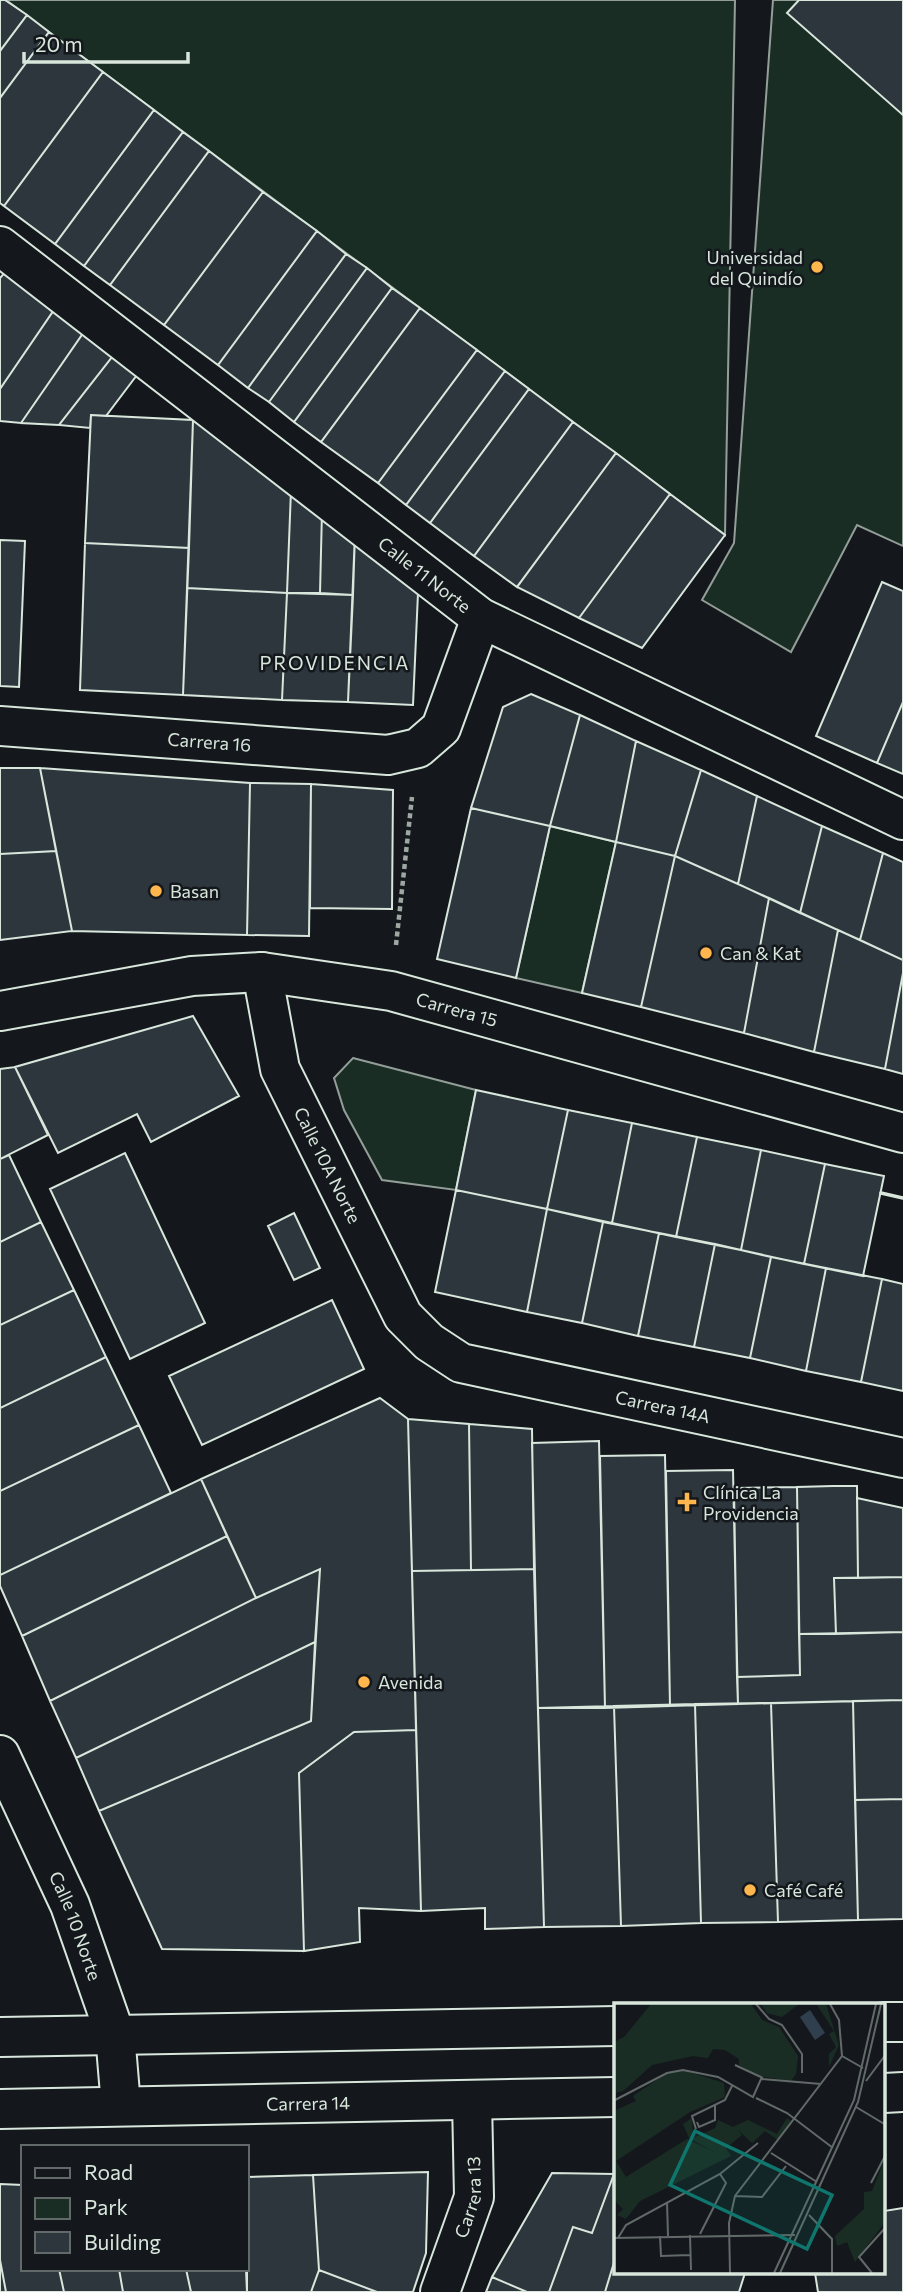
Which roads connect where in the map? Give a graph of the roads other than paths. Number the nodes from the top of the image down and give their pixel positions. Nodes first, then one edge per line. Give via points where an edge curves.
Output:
1 (0, 246) edge
2 (481, 618) junction
3 (0, 726) edge
4 (903, 820) edge
5 (262, 972) junction
6 (0, 1011) edge
7 (903, 1133) edge
8 (429, 1342) joint
9 (903, 1458) edge
10 (0, 1755) edge
11 (614, 2026) edge
12 (115, 2034) junction
13 (0, 2037) edge
14 (614, 2097) edge
15 (472, 2100) junction
16 (121, 2106) junction
17 (0, 2109) edge
18 (440, 2292) edge

1 - 2 street, Calle 11 Norte
2 - 3 street, Carrera 16 via 441,728 418,748 388,755
2 - 4 street, Calle 11 Norte
5 - 6 street, Carrera 15 via 192,976
5 - 7 street, Carrera 15 via 391,991
5 - 8 street, Calle 10A Norte via 280,1069 403,1316
8 - 9 street, Carrera 14A via 461,1363
10 - 12 street, Calle 10 Norte via 69,1905
11 - 12 street
12 - 13 street
12 - 16 street, Calle 10 Norte
14 - 15 street, Carrera 14
15 - 16 street, Carrera 14
15 - 18 street, Carrera 13 via 474,2197
16 - 17 street, Carrera 14

